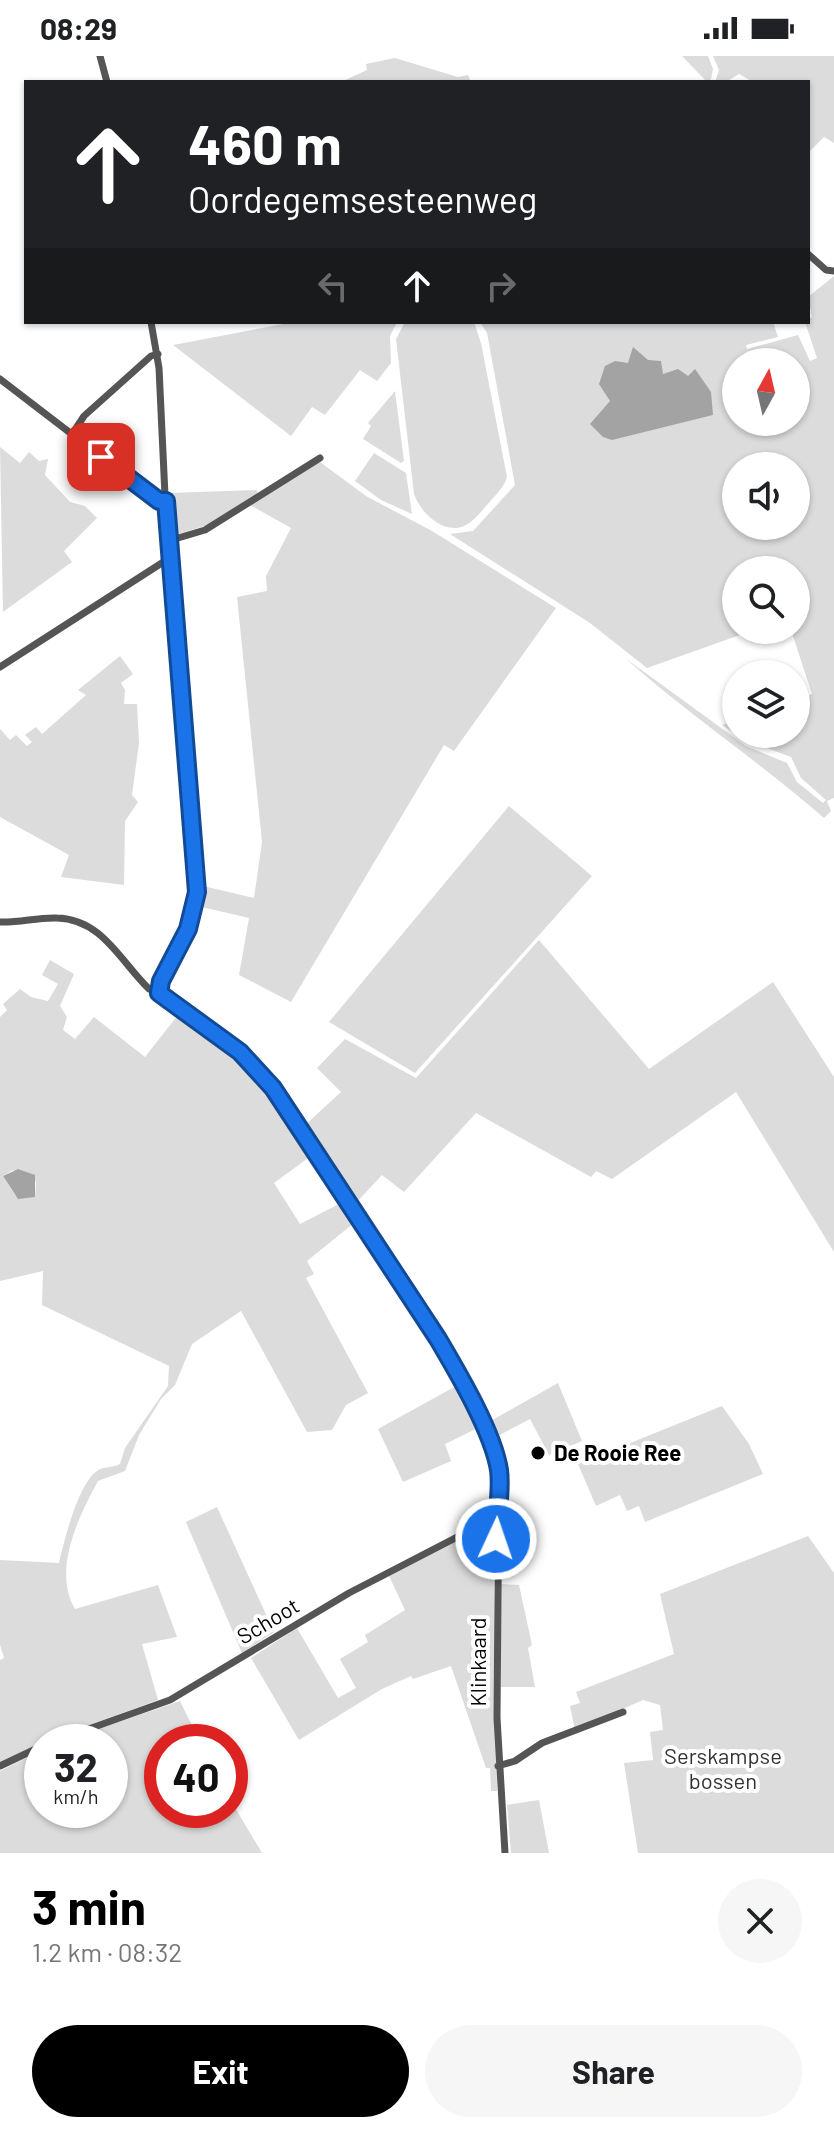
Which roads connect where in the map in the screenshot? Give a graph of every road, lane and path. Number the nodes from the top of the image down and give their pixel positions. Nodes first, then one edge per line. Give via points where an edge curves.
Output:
1 (100, 56) edge
2 (106, 80) edge
3 (810, 256) edge
4 (834, 271) edge
5 (151, 324) edge
6 (158, 354) junction
7 (0, 379) edge
8 (73, 433) junction
9 (320, 458) dead end
10 (166, 501) junction
11 (168, 541) junction
12 (168, 559) junction
13 (0, 667) edge
14 (0, 922) edge
15 (159, 993) junction
16 (496, 1517) junction
17 (623, 1712) dead end
18 (103, 1724) edge
19 (24, 1755) edge
20 (0, 1766) edge
21 (498, 1766) junction
22 (505, 1853) edge

1 - 2 street
3 - 4 street
5 - 6 street
6 - 8 street via 84,416
6 - 10 street
7 - 8 street
8 - 10 street via 159,501
9 - 11 street via 195,536
10 - 11 street
11 - 12 street
12 - 13 street
12 - 15 street via 197,892 188,929
14 - 15 street, Klinkaard via 80,921
15 - 16 street, Klinkaard via 256,1067 461,1378 499,1469
16 - 18 street, Schoot via 349,1593 170,1700
16 - 21 street, Klinkaard
17 - 21 street
19 - 20 street
21 - 22 street, Klinkaard

